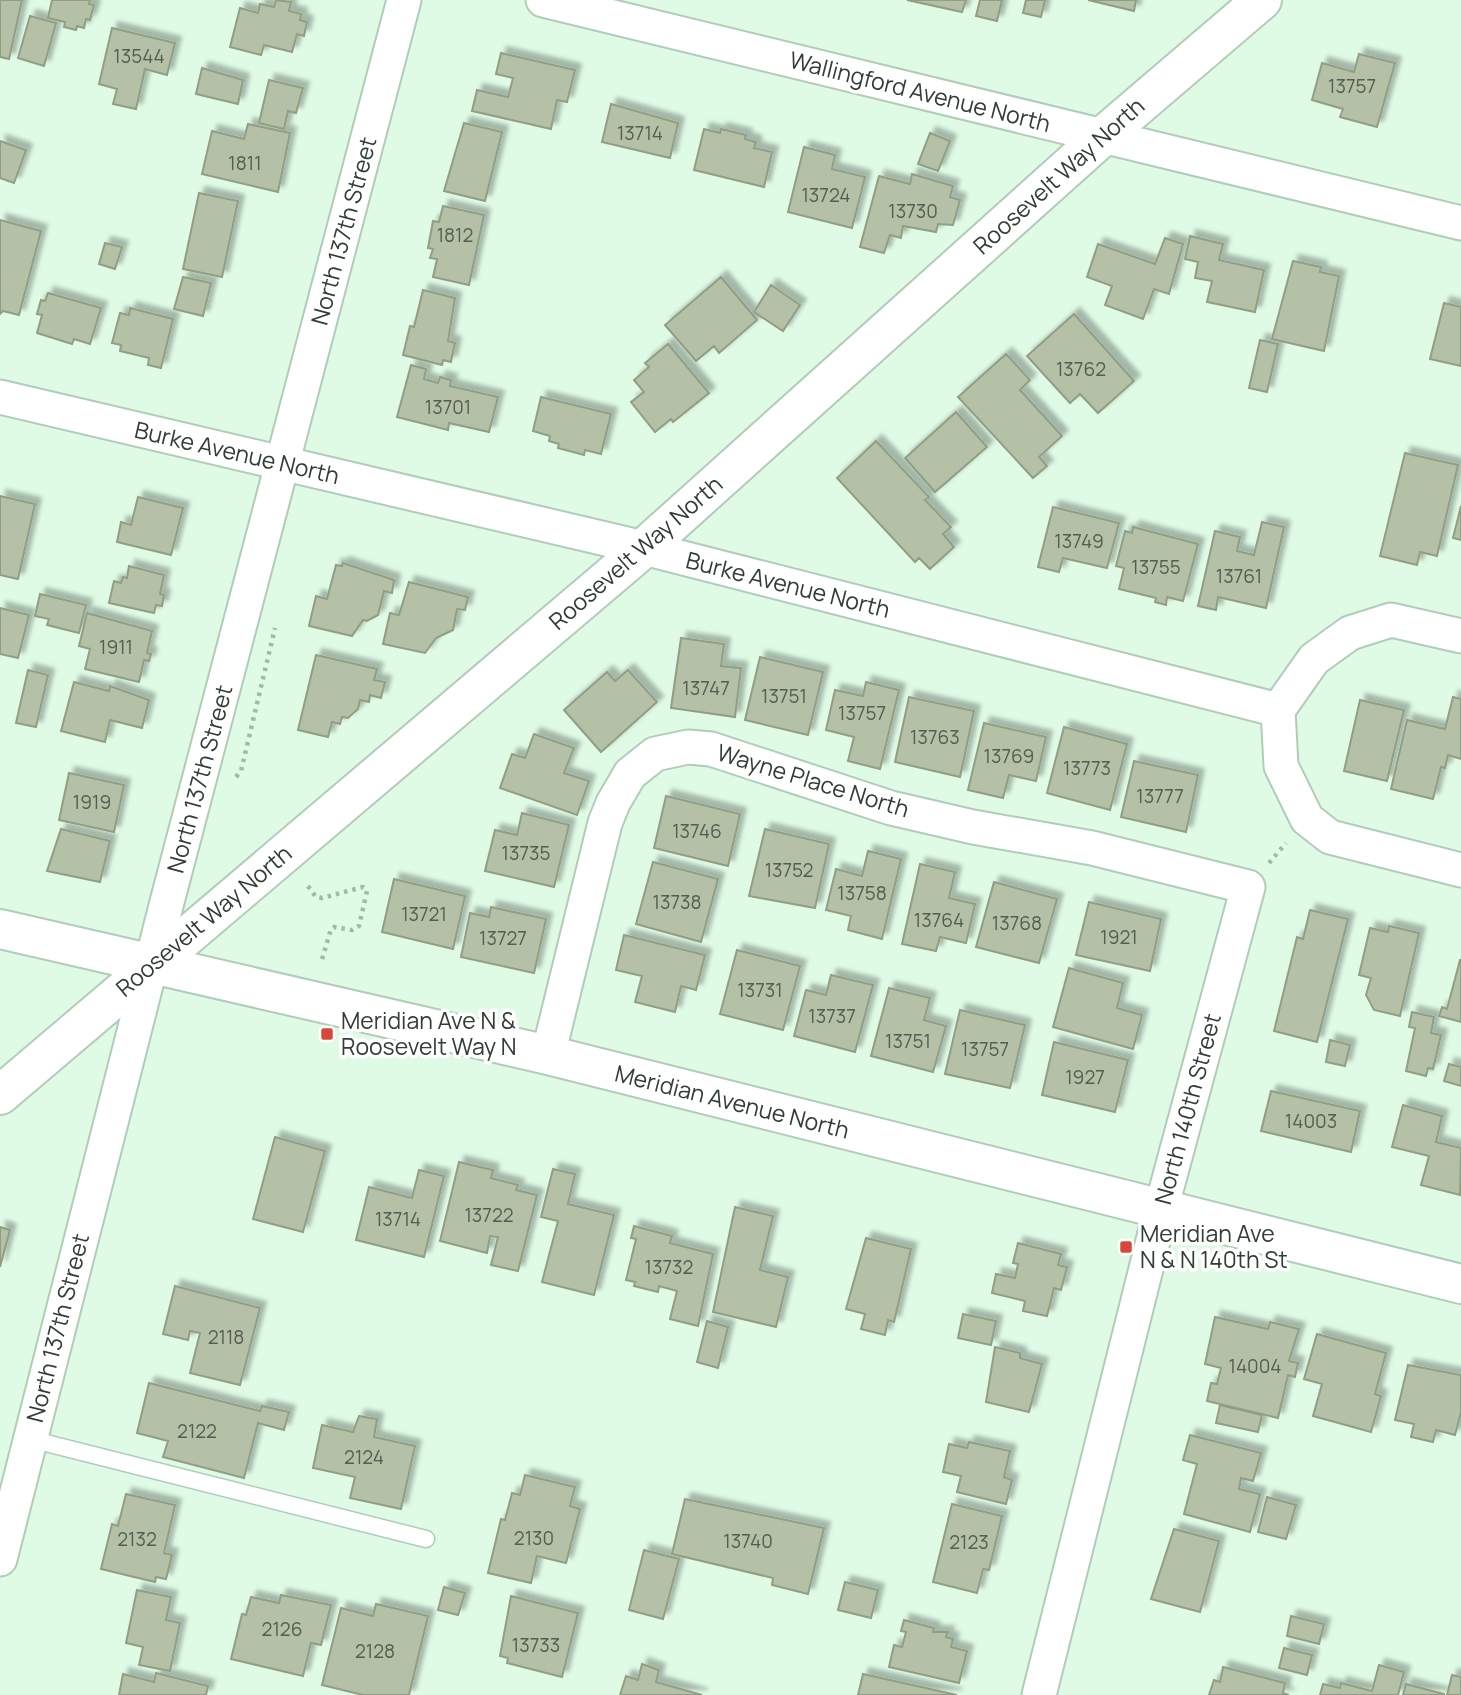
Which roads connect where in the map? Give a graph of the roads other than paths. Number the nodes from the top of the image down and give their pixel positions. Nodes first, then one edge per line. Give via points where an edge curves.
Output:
1 (404, 0) edge
2 (543, 0) edge
3 (1262, 0) edge
4 (1103, 136) junction
5 (1461, 223) edge
6 (0, 397) edge
7 (284, 463) junction
8 (644, 548) junction
9 (1461, 636) edge
10 (1278, 709) junction
11 (1461, 870) edge
12 (1248, 887) joint
13 (0, 929) edge
14 (151, 966) junction
15 (548, 1055) junction
16 (0, 1095) edge
17 (1161, 1209) junction
18 (1461, 1284) edge
19 (30, 1439) junction
20 (426, 1539) dead end
21 (0, 1559) edge
22 (1039, 1695) edge

1 - 7 street, North 137th Street
2 - 4 street, Wallingford Avenue North
3 - 4 street, Roosevelt Way North
4 - 5 street, Wallingford Avenue North
4 - 8 street, Roosevelt Way North
6 - 7 street, Burke Avenue North
7 - 8 street, Burke Avenue North
7 - 14 street, North 137th Street
8 - 10 street, Burke Avenue North
8 - 14 street, Roosevelt Way North
9 - 10 street via 1391,620 1350,633 1314,659
10 - 11 street via 1282,766 1307,819 1330,837
12 - 15 street, Wayne Place North via 1092,848 891,808 711,749 688,747 655,754 630,774 605,822
12 - 17 street, North 140th Street
13 - 14 street, Meridian Avenue North
14 - 15 street, Meridian Avenue North
14 - 16 street, Roosevelt Way North
14 - 19 street, North 137th Street
15 - 17 street, Meridian Avenue North
17 - 18 street, Meridian Avenue North
17 - 22 street, North 140th Street
19 - 20 lane
19 - 21 street, North 137th Street

